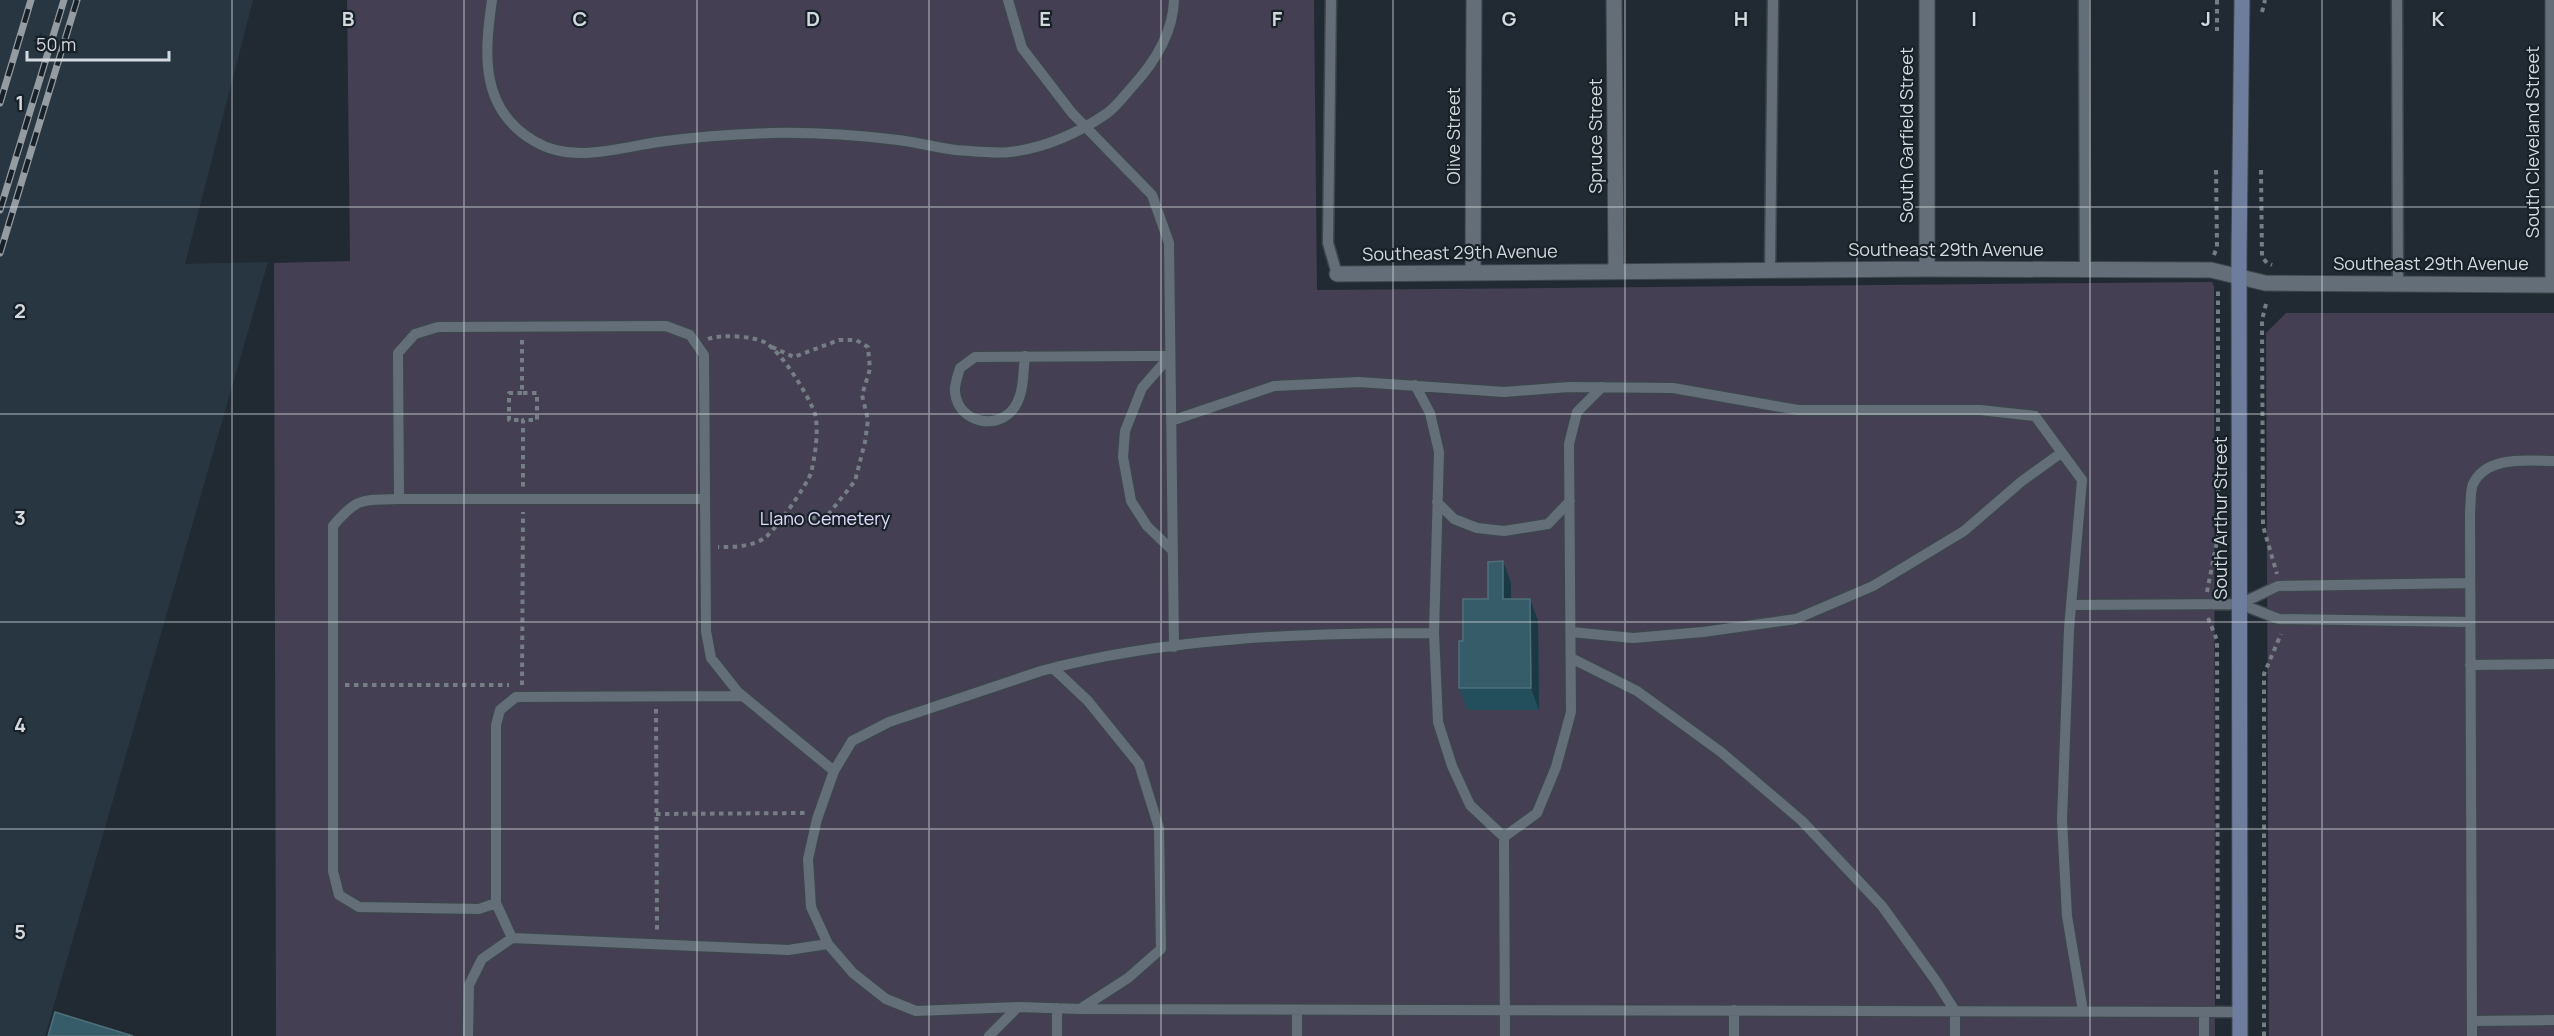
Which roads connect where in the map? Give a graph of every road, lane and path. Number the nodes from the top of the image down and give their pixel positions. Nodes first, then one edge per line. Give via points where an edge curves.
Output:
1 (492, 0) edge
2 (1008, 0) edge
3 (1174, 0) edge
4 (1331, 0) edge
5 (1474, 0) edge
6 (1614, 0) edge
7 (1773, 0) edge
8 (1927, 0) edge
9 (2084, 0) edge
10 (2217, 0) edge
11 (2242, 0) edge
12 (2265, 0) edge
13 (2397, 0) edge
14 (2553, 0) edge
15 (2262, 12) dead end
16 (2217, 31) dead end
17 (1085, 125) junction
18 (2216, 168) dead end
19 (2261, 170) dead end
20 (2211, 258) dead end
21 (2284, 265) dead end
22 (1927, 269) junction
23 (1770, 270) junction
24 (2085, 270) junction
25 (1616, 271) junction
26 (1473, 273) junction
27 (1337, 274) joint
28 (2239, 277) junction
29 (2215, 281) dead end
30 (2398, 284) junction
31 (2554, 285) edge
32 (2266, 304) dead end
33 (696, 344) junction
34 (769, 346) junction
35 (1170, 356) junction
36 (1025, 357) junction
37 (1415, 385) junction
38 (1602, 387) junction
39 (522, 393) dead end
40 (523, 420) dead end
41 (1171, 421) junction
42 (2061, 453) junction
43 (2554, 461) edge
44 (399, 499) junction
45 (705, 499) junction
46 (1570, 501) junction
47 (1437, 502) junction
48 (778, 522) junction
49 (705, 546) junction
50 (1173, 550) junction
51 (2277, 575) dead end
52 (2470, 584) junction
53 (2207, 592) dead end
54 (2241, 604) junction
55 (2071, 605) junction
56 (2208, 618) dead end
57 (2470, 621) junction
58 (1570, 632) junction
59 (1434, 633) junction
60 (2281, 634) dead end
61 (1174, 647) junction
62 (1571, 658) junction
63 (2554, 664) edge
64 (2470, 665) junction
65 (1053, 668) junction
66 (333, 685) junction
67 (522, 685) dead end
68 (656, 696) junction
69 (743, 696) junction
70 (834, 771) junction
71 (819, 813) junction
72 (656, 814) junction
73 (1504, 837) junction
74 (496, 903) junction
75 (513, 938) junction
76 (657, 944) junction
77 (828, 944) junction
78 (2218, 1002) dead end
79 (1018, 1007) junction
80 (1057, 1008) junction
81 (1080, 1009) junction
82 (1297, 1010) junction
83 (1505, 1010) junction
84 (1734, 1010) junction
85 (1955, 1011) junction
86 (2083, 1011) junction
87 (2204, 1012) junction
88 (2240, 1012) junction
89 (2554, 1020) edge
90 (2472, 1021) junction
91 (468, 1036) edge
92 (989, 1036) edge
93 (1057, 1036) edge
94 (1297, 1036) edge
95 (1505, 1036) edge
96 (1734, 1036) edge
97 (1955, 1036) edge
98 (2204, 1036) edge
99 (2240, 1036) edge
100 (2264, 1036) edge
101 (2472, 1036) edge

1 - 17 lane via 487,69 496,105 512,125 535,142 564,153 607,152 658,142 770,133 826,134 899,140 954,150 1010,152 1066,138
2 - 17 lane via 1022,48
3 - 17 lane via 1167,36 1150,68 1108,113
4 - 27 lane via 1328,243
5 - 26 street, Olive Street
6 - 25 street, Spruce Street
7 - 23 lane
8 - 22 street, South Garfield Street
9 - 24 lane
10 - 16 path
11 - 28 main road, South Arthur Street
12 - 15 path
13 - 30 lane
14 - 31 street, South Cleveland Street
17 - 35 lane via 1152,195 1169,243
18 - 20 path via 2217,247
19 - 21 path via 2262,257 2266,263
22 - 23 street, Southeast 29th Avenue
22 - 24 street, Southeast 29th Avenue
23 - 25 street, Southeast 29th Avenue
24 - 28 street, Southeast 29th Avenue via 2211,270
25 - 26 street, Southeast 29th Avenue
26 - 27 street, Southeast 29th Avenue
28 - 30 street, Southeast 29th Avenue via 2265,283
28 - 54 main road, South Arthur Street
29 - 53 path via 2218,536
30 - 31 street, Southeast 29th Avenue
32 - 51 path via 2262,320 2263,526
33 - 34 path via 713,336 740,336
33 - 44 lane via 690,335 666,326 438,327 415,334 398,353
33 - 45 lane via 704,355
34 - 48 path via 788,365 815,415 810,475
34 - 48 path via 794,357 839,340 856,340 868,347 870,369 862,394 867,420 865,442 855,481 827,516
35 - 36 lane
35 - 41 lane
35 - 50 lane via 1142,388 1125,431 1123,457 1131,501 1147,526
36 - 36 lane via 975,357 960,368 955,392 963,411 982,422 1001,420 1016,406 1022,391
37 - 38 lane via 1504,392
37 - 41 lane via 1359,382 1274,386
37 - 47 lane via 1431,413 1438,452
38 - 42 lane via 1672,388 1798,410 1980,410 2035,416
38 - 46 lane via 1577,412 1569,444
39 - 40 path via 509,393 509,420
41 - 50 lane
42 - 55 lane via 2082,480
42 - 58 lane via 1964,531 1873,586 1796,619 1633,638
43 - 52 lane via 2489,466 2473,484
44 - 45 lane
44 - 66 lane via 369,500 350,506 333,526
45 - 49 lane
46 - 47 lane via 1548,524 1504,531 1477,528 1454,519
46 - 58 lane
47 - 59 lane
48 - 49 path via 764,539 737,547
49 - 69 lane via 706,631 711,658
50 - 61 lane
52 - 54 lane via 2278,586
52 - 57 lane
54 - 55 lane
54 - 57 lane via 2279,619
54 - 88 main road, South Arthur Street
55 - 86 lane via 2062,820 2067,916
56 - 78 path via 2217,640
57 - 64 lane
58 - 62 lane
59 - 61 lane via 1324,633
59 - 73 lane via 1438,722 1452,766 1470,805
60 - 100 path via 2264,674
61 - 65 lane via 1093,657
62 - 73 lane via 1571,712 1556,767 1537,813
62 - 85 lane via 1637,691 1721,752 1802,821 1882,906
63 - 64 lane
64 - 90 lane
65 - 70 lane via 889,722 852,741
65 - 81 lane via 1089,701 1139,764 1158,828 1161,949 1128,978
66 - 67 path
66 - 74 lane via 333,871 339,895 359,907 479,909
68 - 69 lane
68 - 72 path
68 - 74 lane via 516,697 500,710 496,725
69 - 70 lane
70 - 71 lane
71 - 72 path
71 - 77 lane via 808,859 811,907
72 - 76 path
73 - 83 lane
74 - 75 lane
75 - 76 lane
75 - 91 lane via 482,958 469,986
76 - 77 lane via 788,950
77 - 79 lane via 853,973 886,999 916,1011
79 - 80 lane
79 - 92 lane
80 - 81 lane
80 - 93 lane
81 - 82 lane
82 - 83 lane
82 - 94 lane
83 - 84 lane
83 - 95 lane
84 - 85 lane
84 - 96 lane
85 - 86 lane
85 - 97 lane
86 - 87 lane
87 - 88 lane
87 - 98 lane
88 - 99 main road, South Arthur Street
89 - 90 lane
90 - 101 lane

